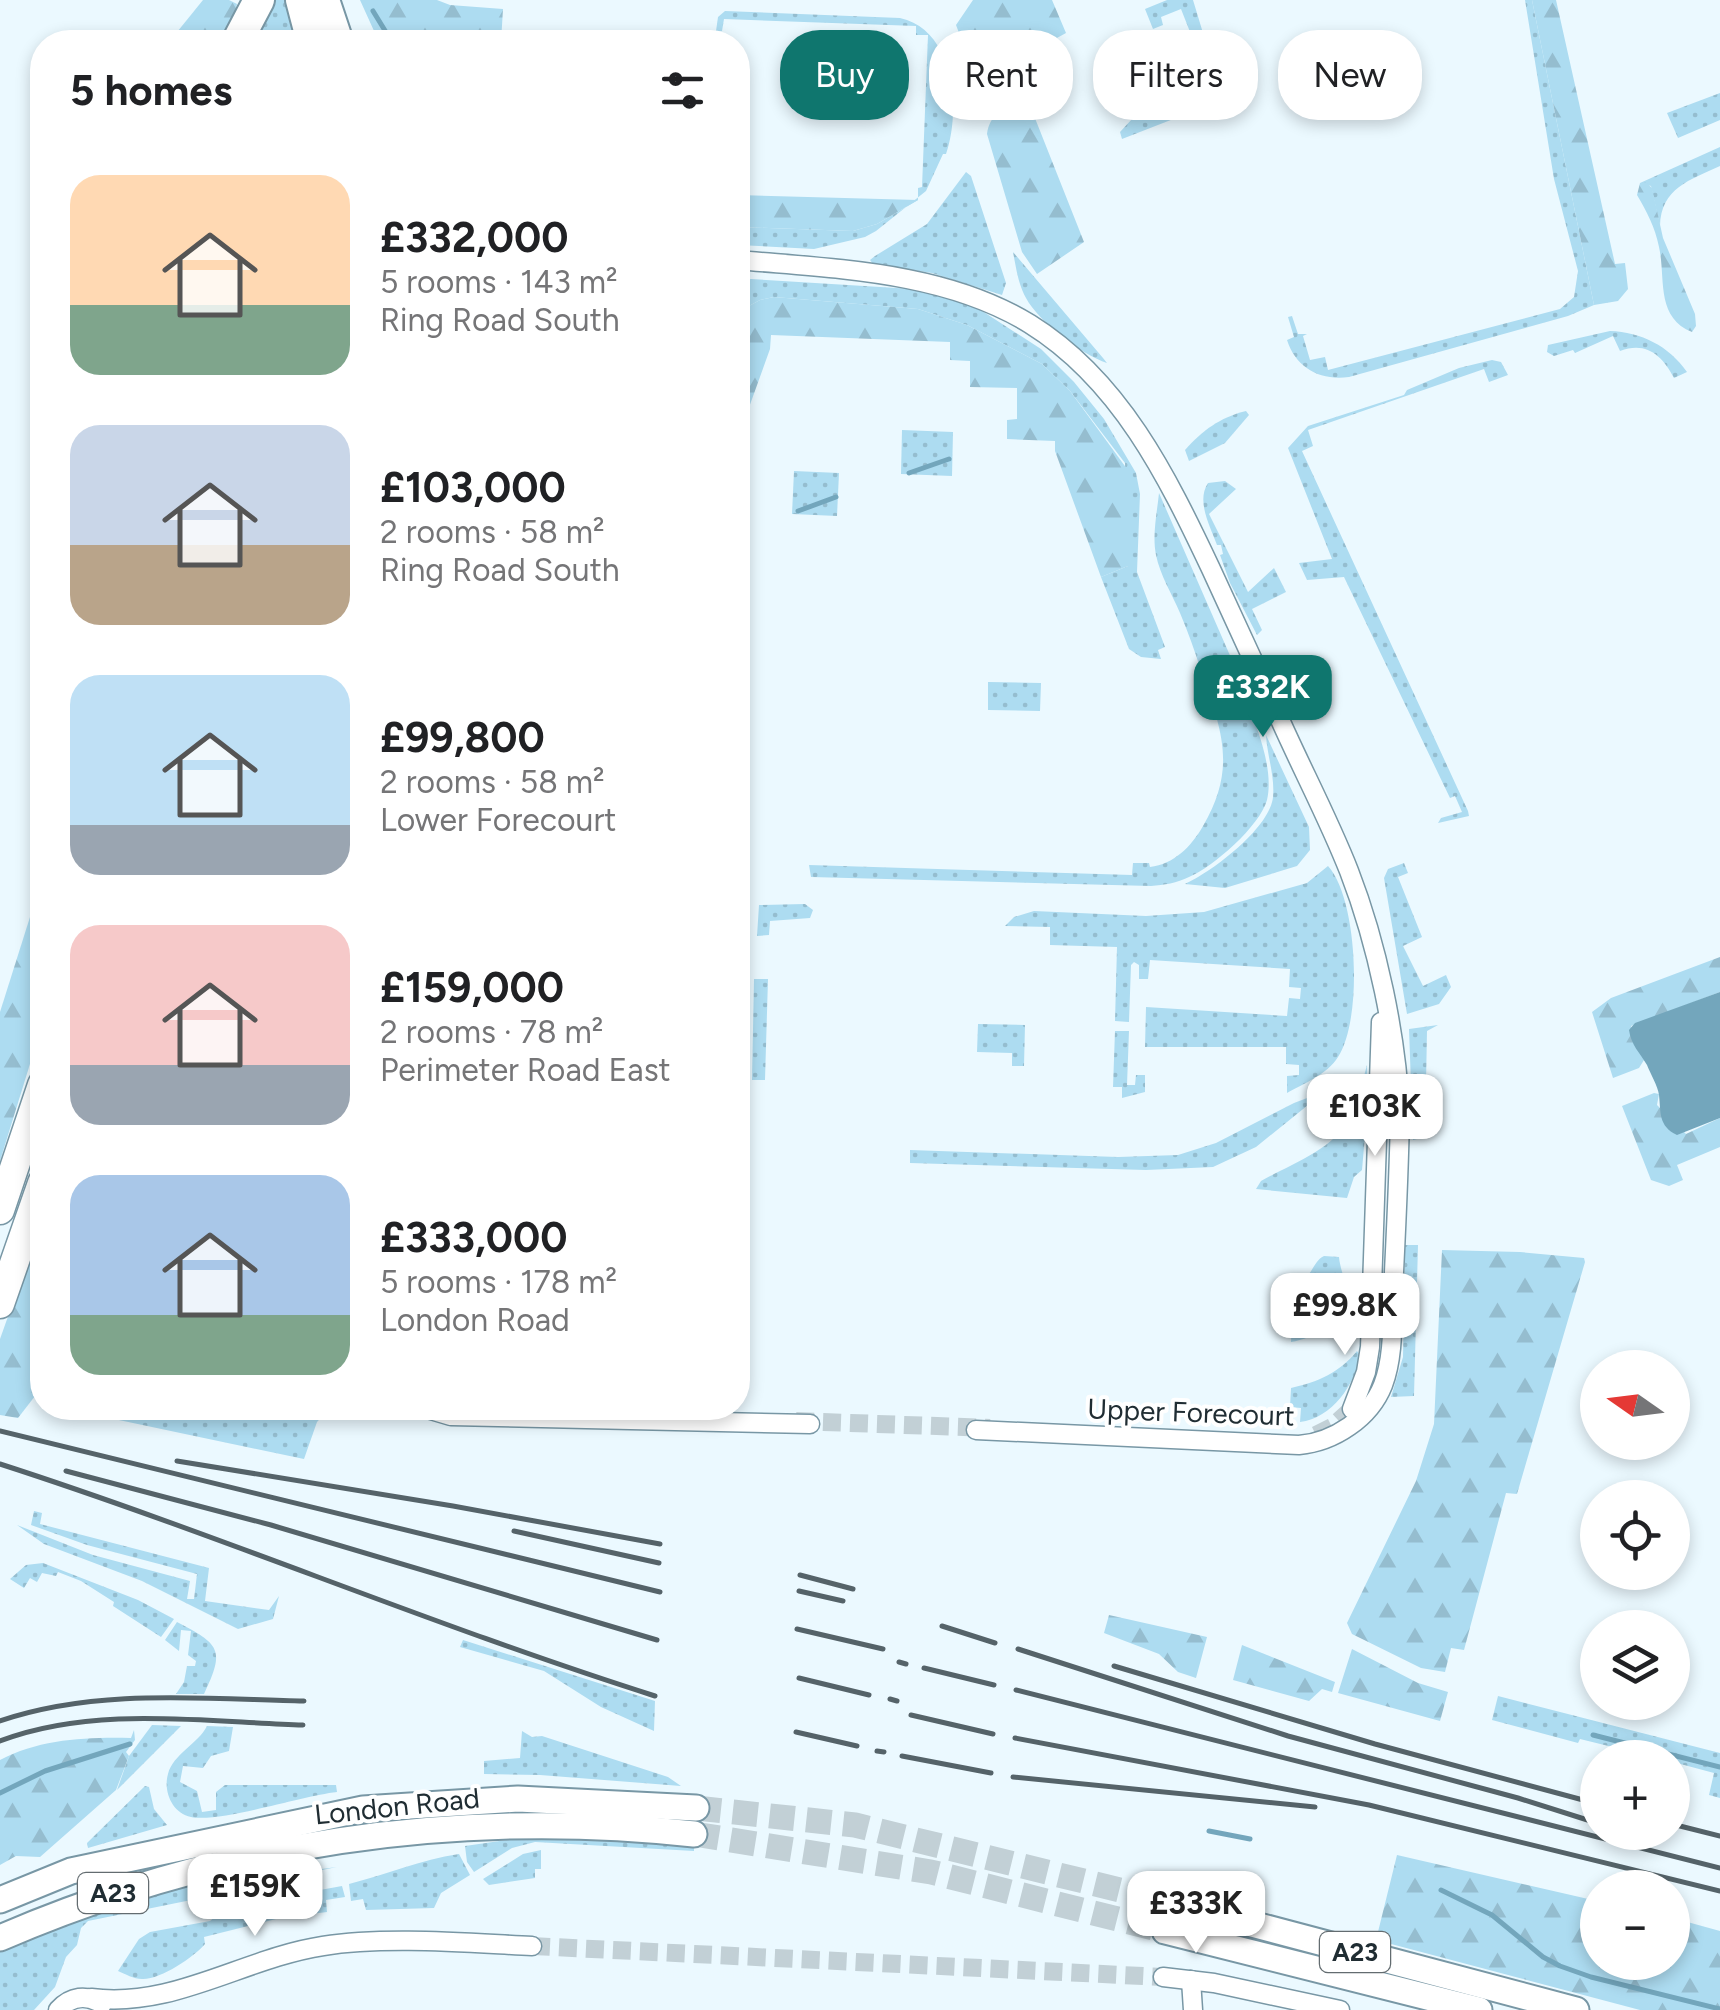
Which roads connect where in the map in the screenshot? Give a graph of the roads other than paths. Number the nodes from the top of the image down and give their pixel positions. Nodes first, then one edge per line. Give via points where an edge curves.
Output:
1 (259, 0) edge
2 (301, 0) edge
3 (324, 0) edge
4 (243, 30) edge
5 (309, 30) edge
6 (334, 30) edge
7 (750, 261) edge
8 (770, 263) junction
9 (750, 269) edge
10 (1381, 986) junction
11 (30, 1121) edge
12 (0, 1210) edge
13 (30, 1218) edge
14 (0, 1304) edge
15 (1352, 1409) tunnel mouth
16 (631, 1420) edge
17 (810, 1424) tunnel mouth
18 (976, 1430) tunnel mouth
19 (696, 1808) tunnel mouth
20 (694, 1834) tunnel mouth
21 (0, 1900) edge
22 (1165, 1901) tunnel mouth
23 (1164, 1931) tunnel mouth
24 (0, 1938) edge
25 (532, 1946) tunnel mouth
26 (1163, 1978) tunnel mouth
27 (1191, 1980) junction
28 (163, 1995) junction
29 (92, 1998) junction
30 (58, 2010) edge
31 (107, 2010) edge
32 (138, 2010) edge
33 (1193, 2010) edge
34 (1340, 2010) edge
35 (1480, 2010) edge
36 (1576, 2010) edge

1 - 4 highway
2 - 5 highway
3 - 6 highway
7 - 8 street
8 - 9 street
8 - 10 street via 897,277 963,294 1030,324 1106,388 1177,496 1252,656 1351,875
10 - 15 street via 1370,1316 1366,1372
10 - 18 street, Upper Forecourt via 1400,1098 1392,1330 1388,1367 1374,1402 1348,1428 1299,1444
11 - 12 highway
13 - 14 highway
16 - 17 street
19 - 21 main road, London Road / A23 via 518,1799 363,1809 72,1871
20 - 24 main road, London Road / A23 via 523,1824 363,1835 148,1882
22 - 36 main road, A23
23 - 35 main road, A23
25 - 28 street via 325,1946
26 - 27 street
27 - 33 street
27 - 34 street
28 - 29 street
28 - 32 street
29 - 30 street via 72,1999
29 - 31 street

